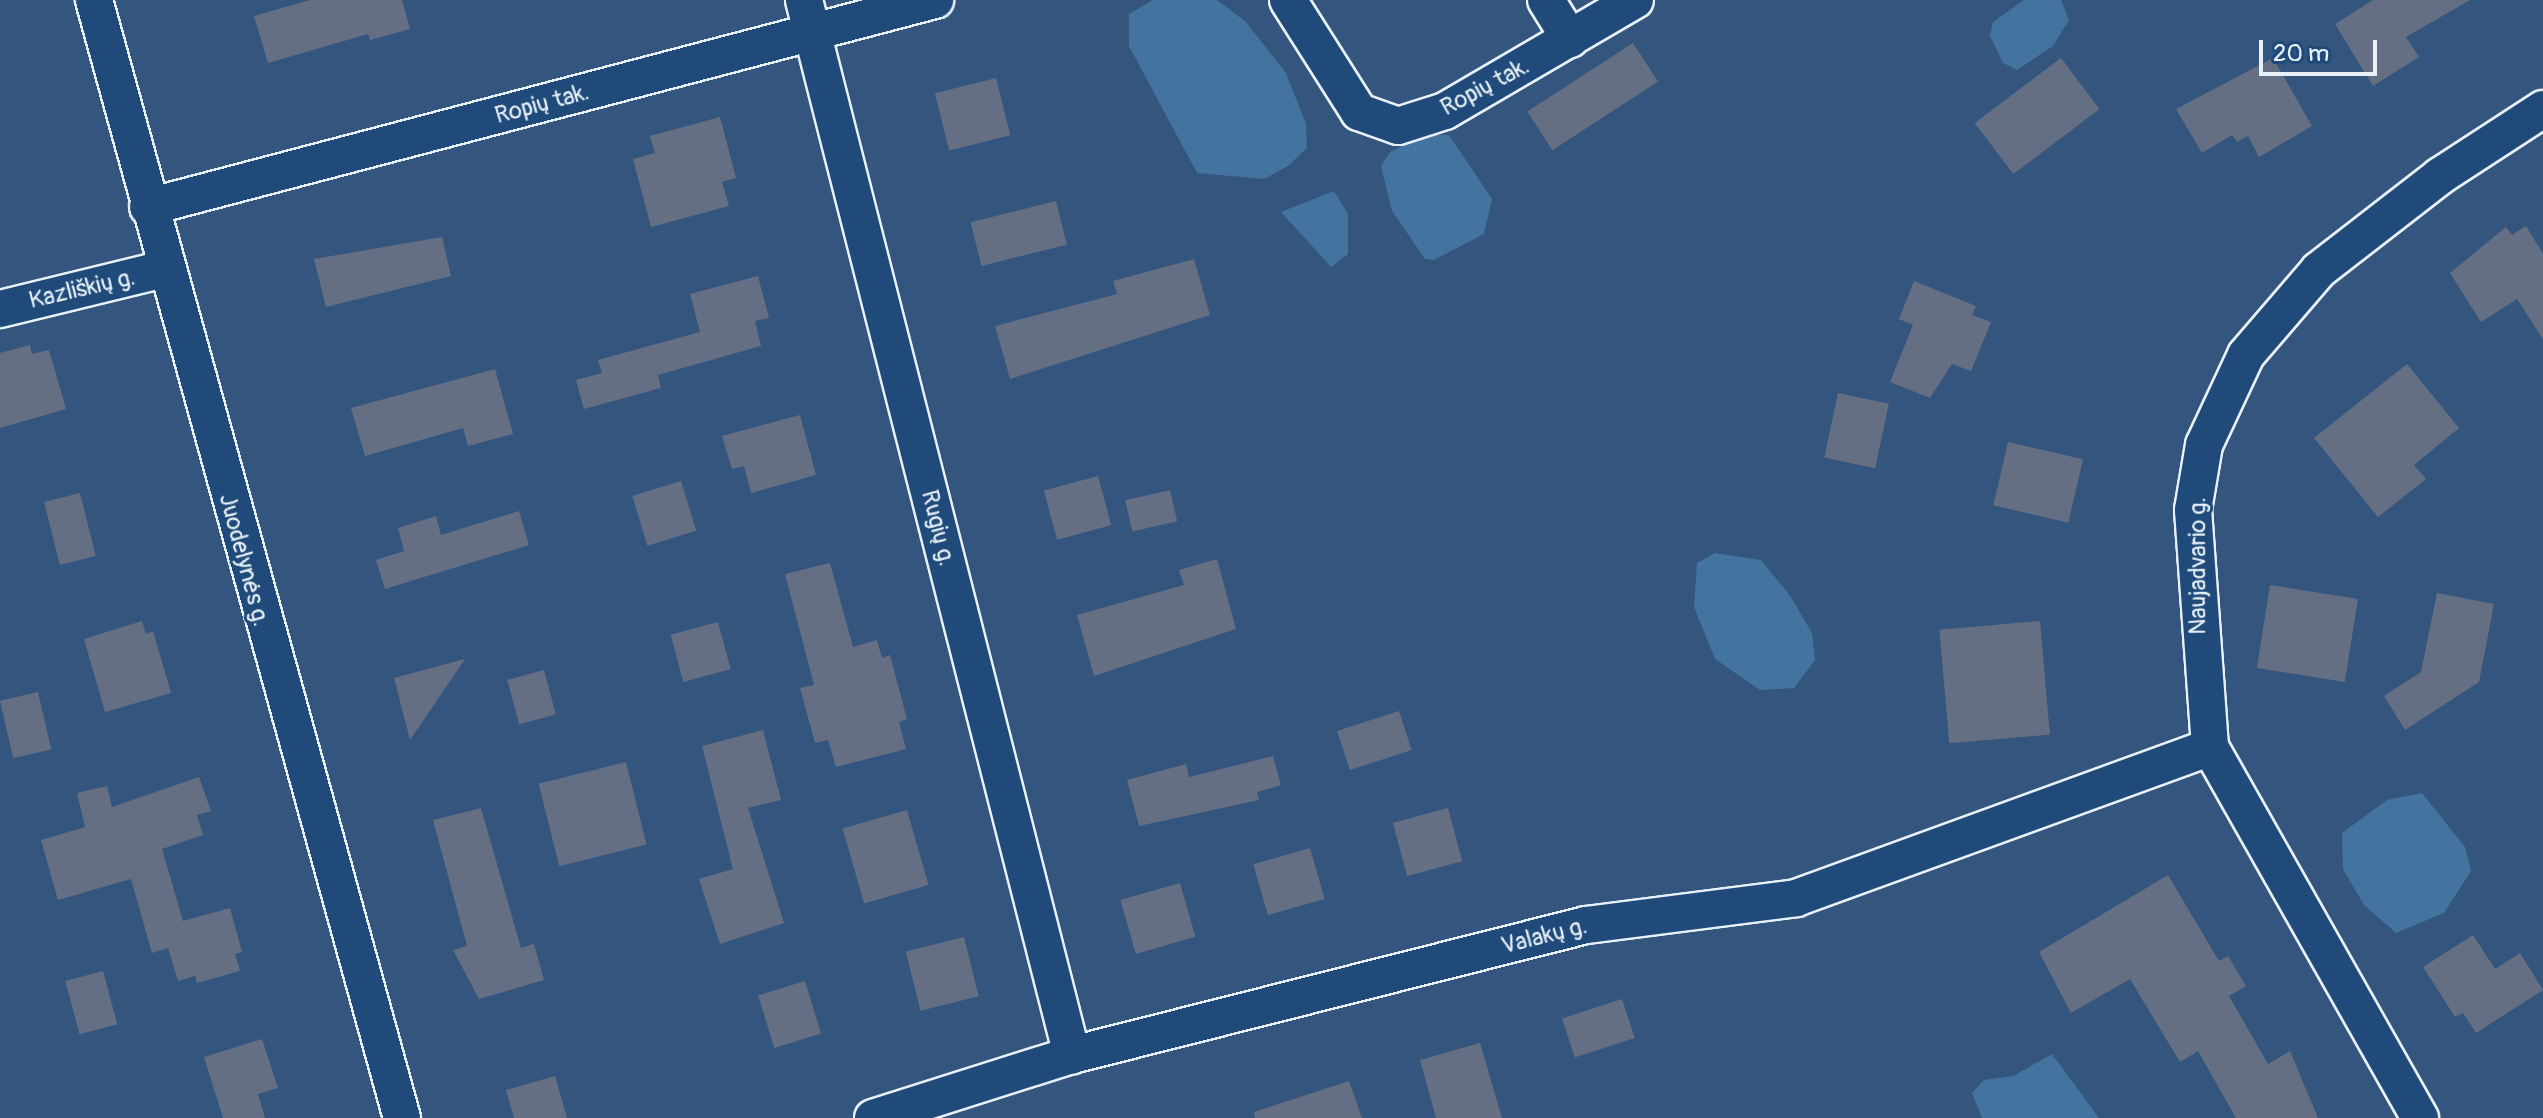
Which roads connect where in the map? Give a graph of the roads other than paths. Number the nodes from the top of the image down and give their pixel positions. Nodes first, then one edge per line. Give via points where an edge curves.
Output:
1 (94, 0) edge
2 (935, 0) edge
3 (1288, 0) edge
4 (1546, 0) edge
5 (1635, 0) edge
6 (808, 16) edge
7 (1570, 39) junction
8 (2543, 109) edge
9 (148, 207) junction
10 (164, 269) junction
11 (0, 309) edge
12 (2210, 747) junction
13 (1072, 1055) junction
14 (402, 1118) edge
15 (873, 1118) edge
16 (2420, 1118) edge

1 - 9 street, Juodelynės g.
2 - 6 street, Ropių tak.
3 - 7 street, Ropių tak. via 1359,112 1398,126 1445,111
4 - 7 street
5 - 7 street, Ropių tak.
6 - 9 street, Ropių tak.
6 - 13 street, Rugių g.
8 - 12 street, Naujadvario g. via 2440,176 2319,270 2246,355 2204,445 2193,510
9 - 10 street, Juodelynės g.
10 - 11 street, Kazliškių g.
10 - 14 street, Juodelynės g.
12 - 13 street, Valakų g. via 1796,898 1586,925
12 - 16 street, Naujadvario g.
13 - 15 street, Valakų g.

